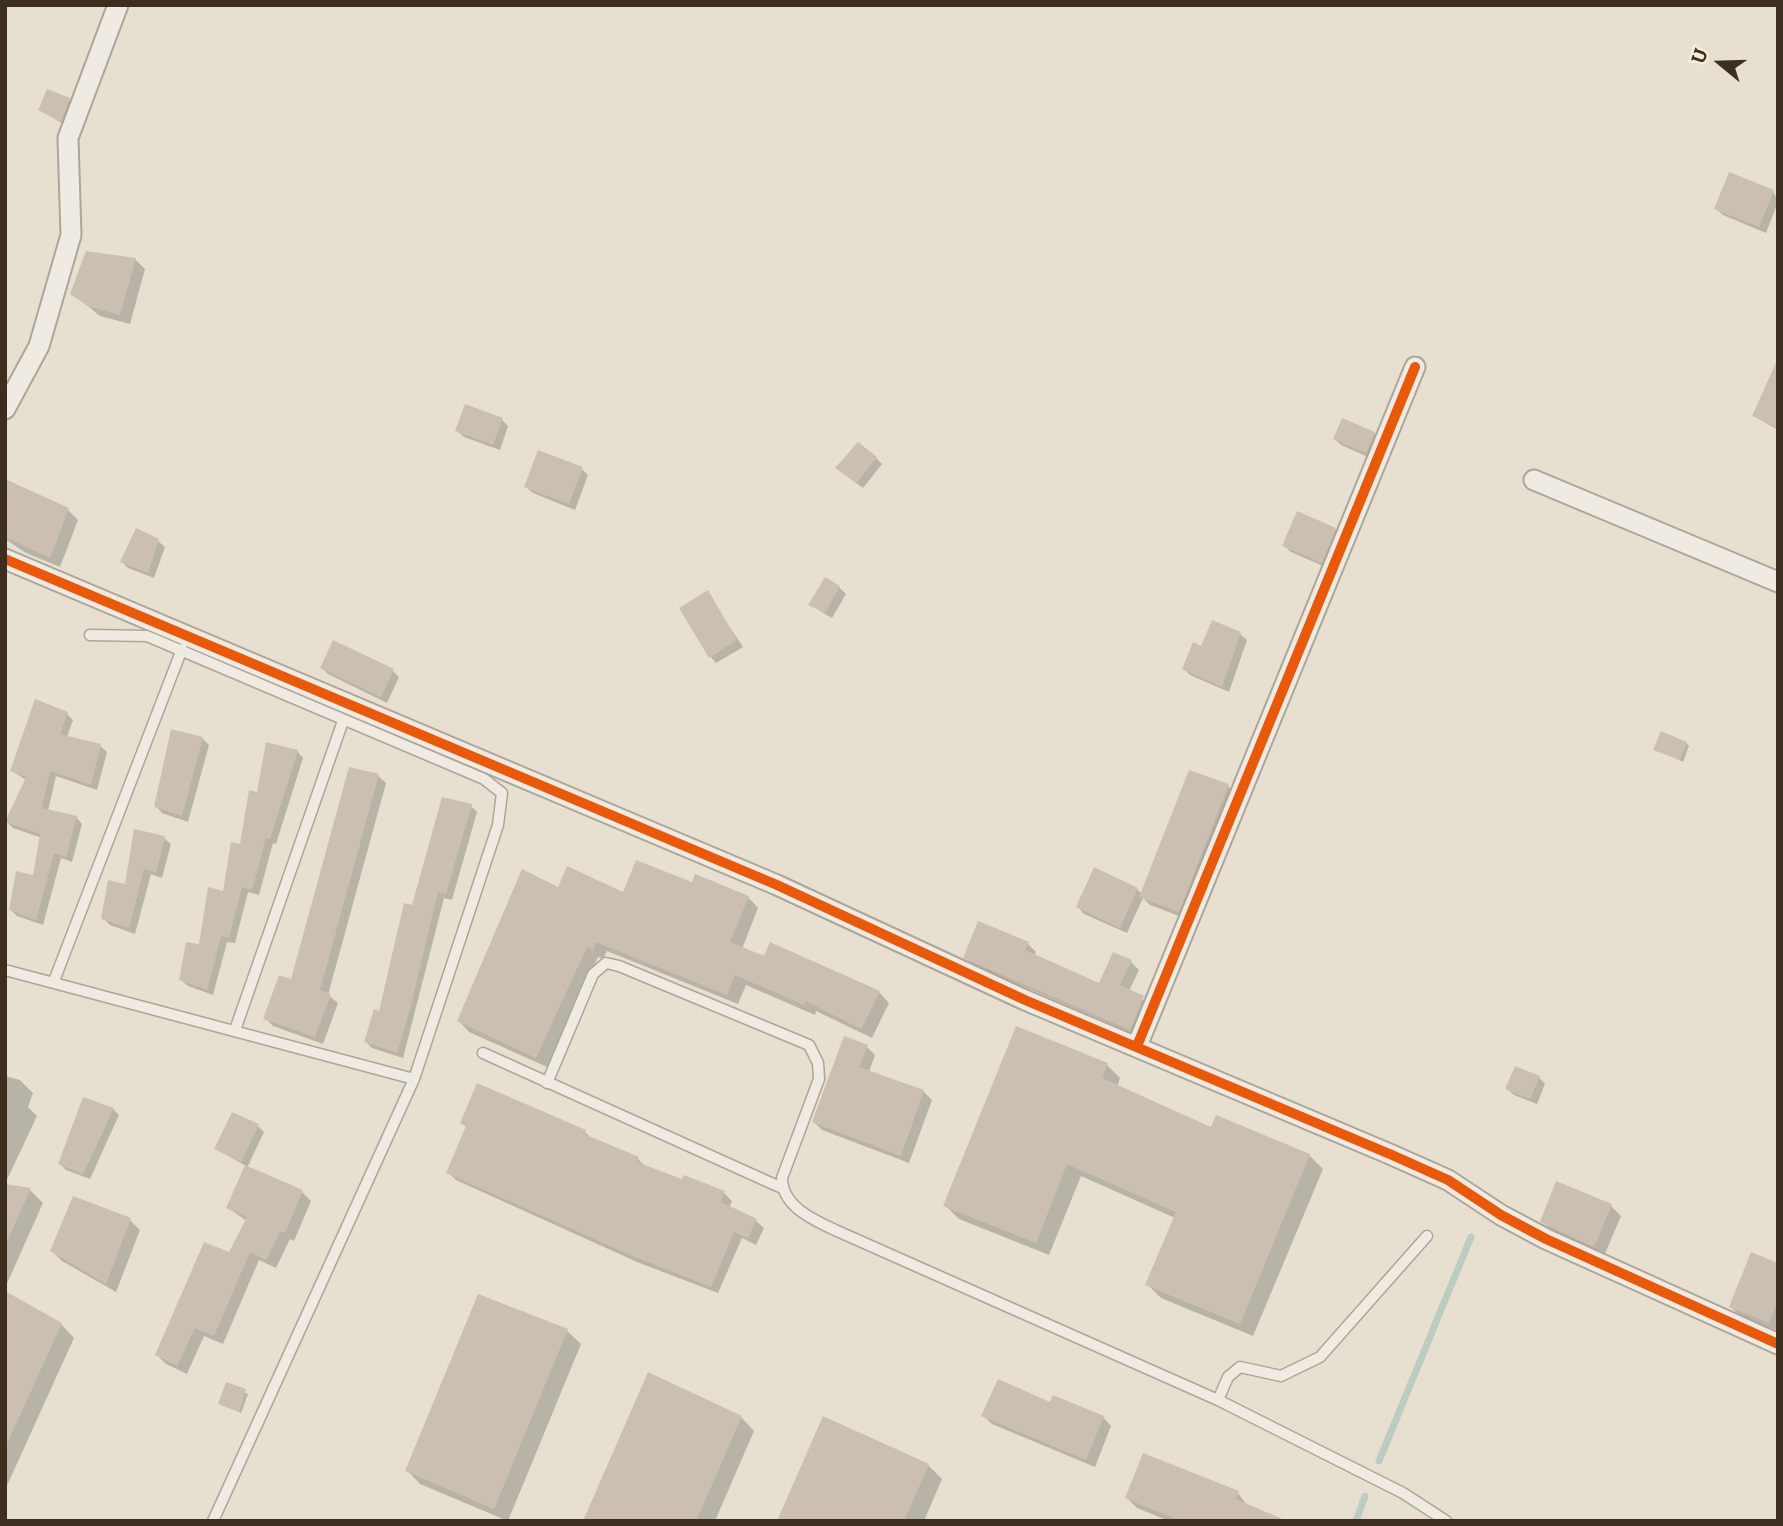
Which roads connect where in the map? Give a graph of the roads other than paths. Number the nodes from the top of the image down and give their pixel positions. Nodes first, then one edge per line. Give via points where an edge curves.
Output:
1 (118, 5) edge
2 (1415, 367) dead end
3 (5, 410) edge
4 (1534, 480) dead end
5 (5, 559) edge
6 (1778, 582) edge
7 (90, 635) dead end
8 (181, 649) junction
9 (343, 721) junction
10 (5, 970) edge
11 (54, 981) junction
12 (235, 1030) junction
13 (1137, 1046) junction
14 (483, 1053) dead end
15 (414, 1079) junction
16 (547, 1083) junction
17 (782, 1188) junction
18 (1427, 1236) dead end
19 (1778, 1344) edge
20 (1218, 1400) junction
21 (213, 1521) edge
22 (1446, 1521) edge

1 - 3 street via 68,138 71,235 39,346
2 - 13 street
4 - 6 street
5 - 13 street via 778,885 1025,1000
7 - 8 lane via 147,636
8 - 9 lane
8 - 11 lane
9 - 12 lane
9 - 15 lane via 476,776 502,793 498,825
10 - 11 lane
11 - 12 lane
12 - 15 lane
13 - 19 street via 1448,1180 1546,1239
14 - 16 lane
15 - 21 lane
16 - 17 lane
16 - 17 lane via 593,974 606,963 809,1045 820,1071 784,1168
17 - 20 lane via 794,1206 812,1220
18 - 20 lane via 1326,1353 1281,1376 1240,1367 1228,1377
20 - 22 lane via 1430,1508

